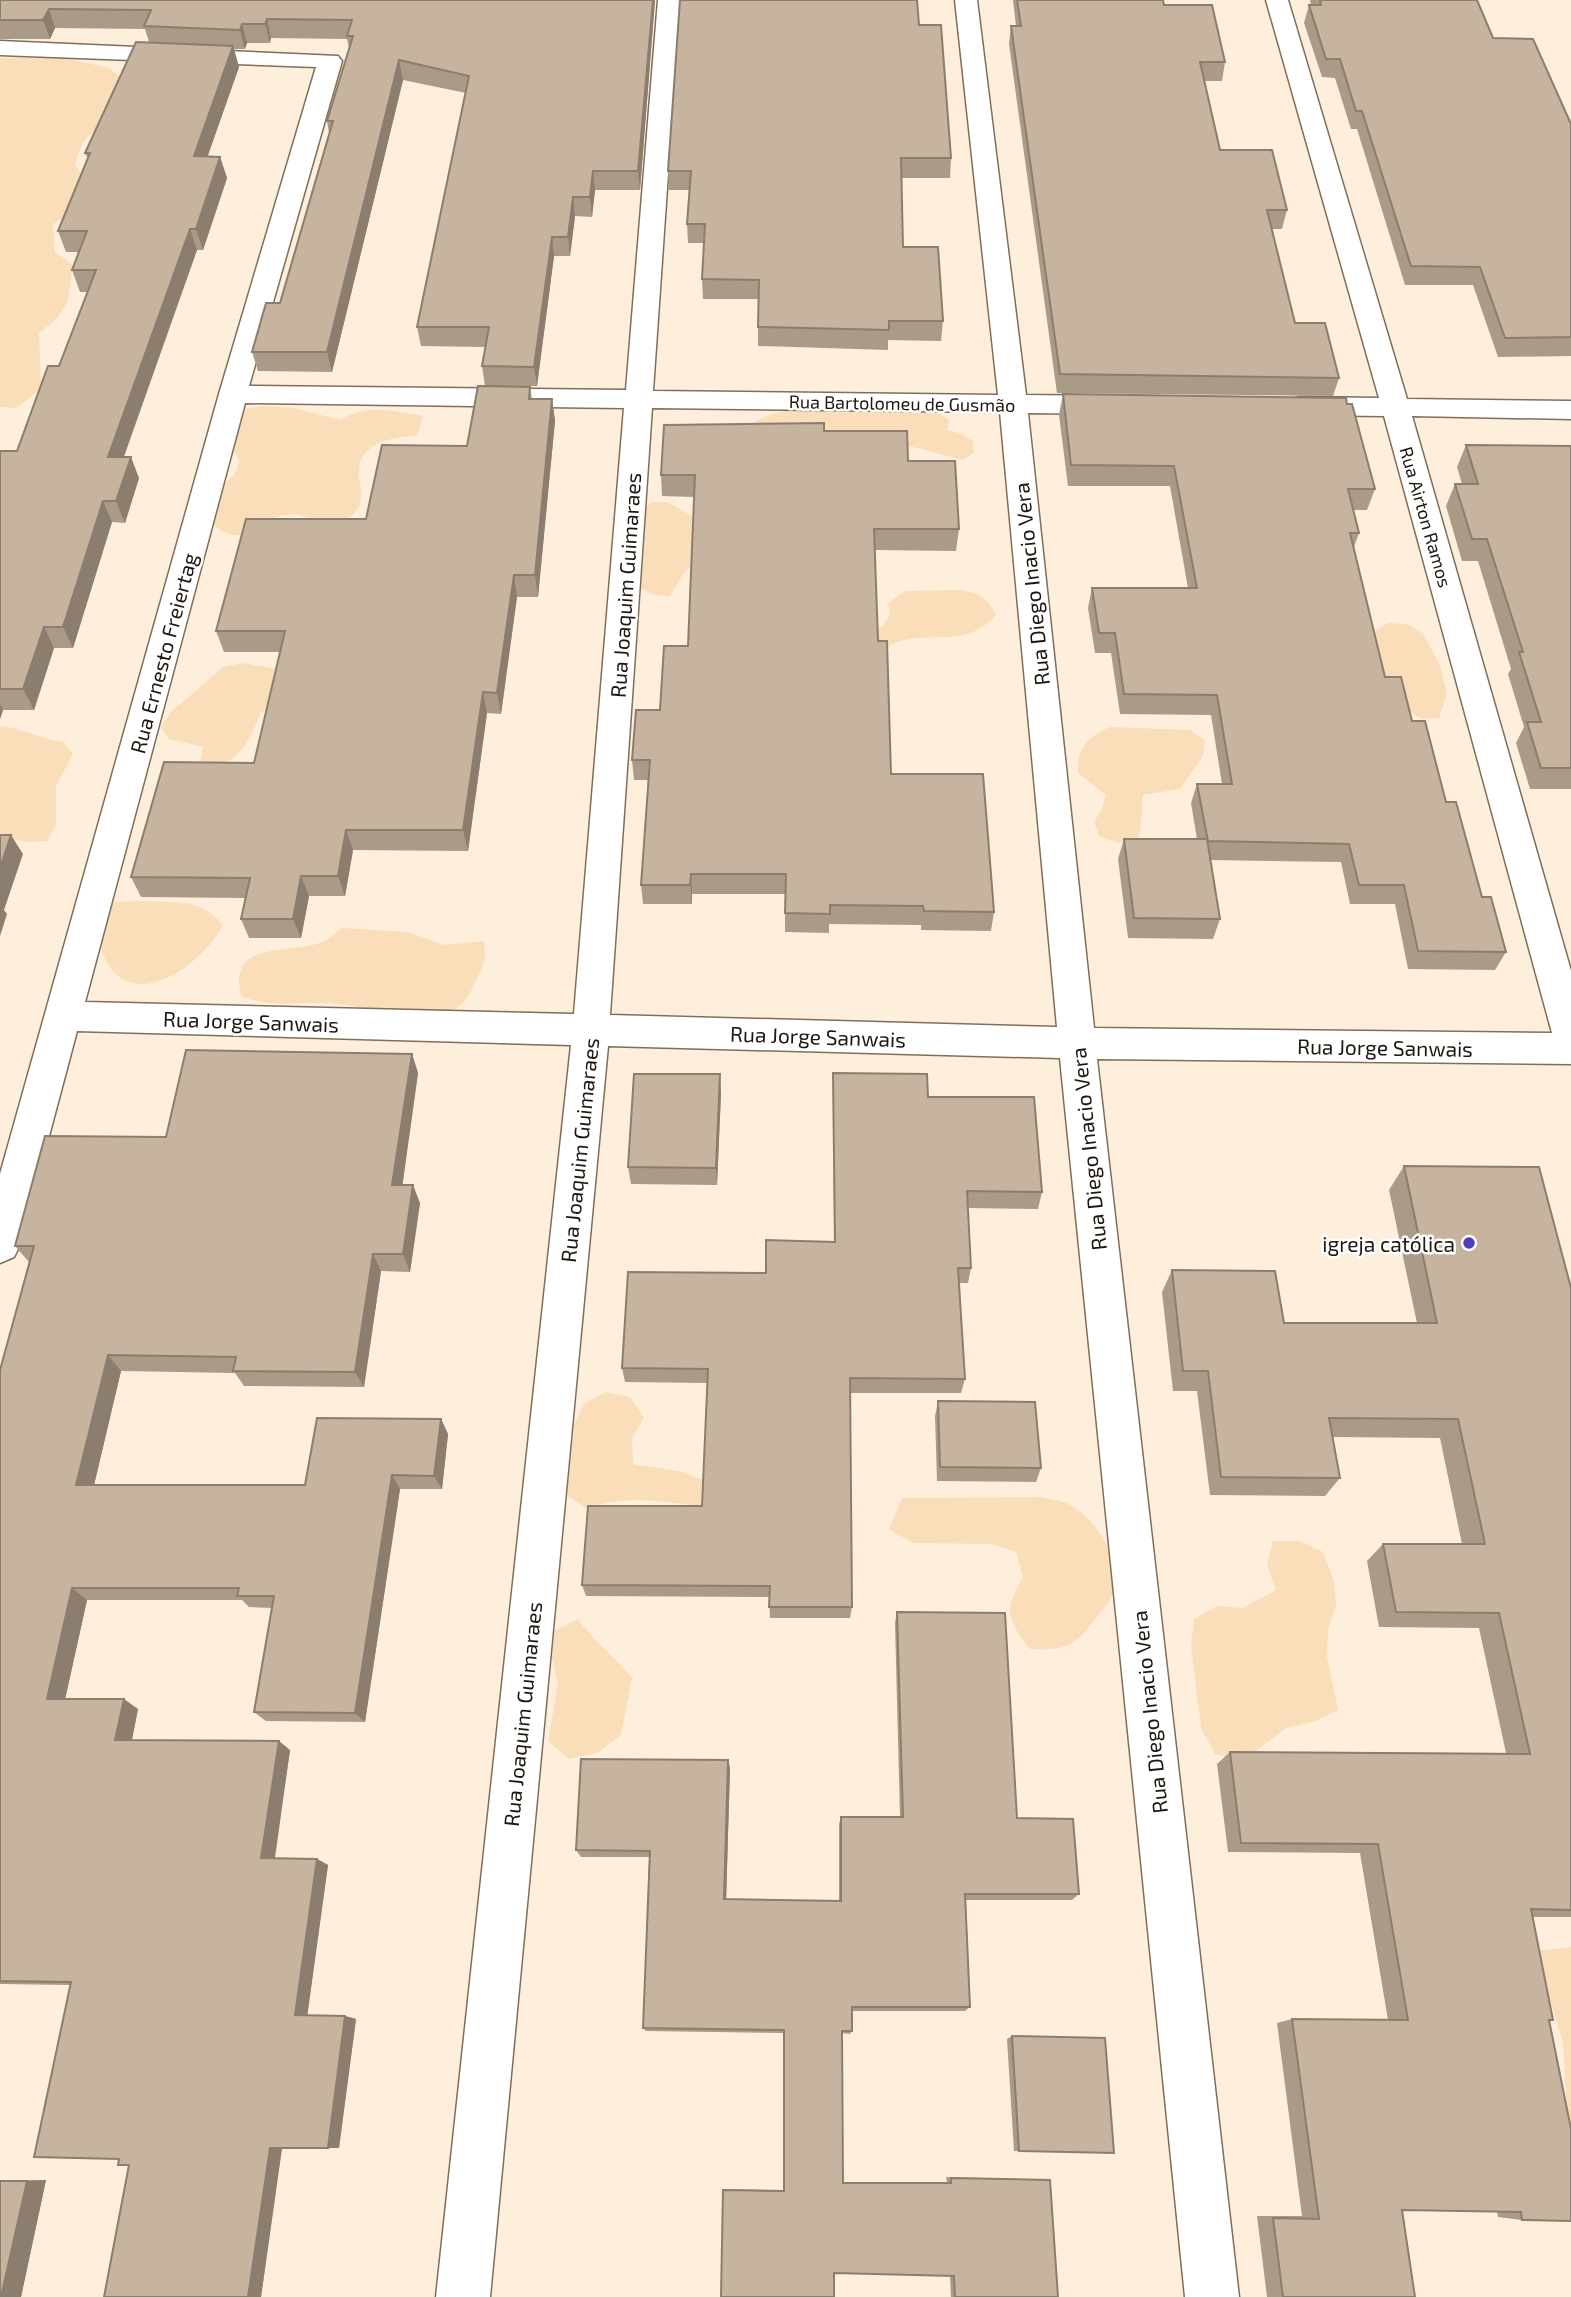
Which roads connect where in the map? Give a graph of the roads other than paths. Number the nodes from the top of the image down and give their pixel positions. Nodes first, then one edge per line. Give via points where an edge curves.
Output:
1 (669, 0) edge
2 (966, 0) edge
3 (1277, 0) edge
4 (0, 48) edge
5 (233, 394) junction
6 (639, 400) junction
7 (1013, 404) junction
8 (1136, 405) edge
9 (1272, 406) edge
10 (1395, 406) junction
11 (1571, 410) edge
12 (65, 1016) junction
13 (591, 1030) junction
14 (1571, 1035) edge
15 (1077, 1043) junction
16 (1571, 1049) edge
17 (0, 1245) edge
18 (463, 2297) edge
19 (1212, 2297) edge

1 - 6 street, Rua Joaquim Guimaraes
2 - 7 street, Rua Diego Inacio Vera
3 - 10 street, Rua Airton Ramos
4 - 5 street, Rua Ernesto Freiertag via 330,61
5 - 6 street, Rua Bartolomeu de Gusmão
5 - 12 street, Rua Ernesto Freiertag
6 - 7 street, Rua Bartolomeu de Gusmão
6 - 13 street, Rua Joaquim Guimaraes
7 - 8 street, Rua Bartolomeu de Gusmão
7 - 15 street, Rua Diego Inacio Vera
9 - 10 street
10 - 11 street
10 - 14 street, Rua Airton Ramos
12 - 13 street, Rua Jorge Sanwais
12 - 17 street, Rua Ernesto Freiertag
13 - 15 street, Rua Jorge Sanwais
13 - 18 street, Rua Joaquim Guimaraes
15 - 16 street, Rua Jorge Sanwais
15 - 19 street, Rua Diego Inacio Vera

